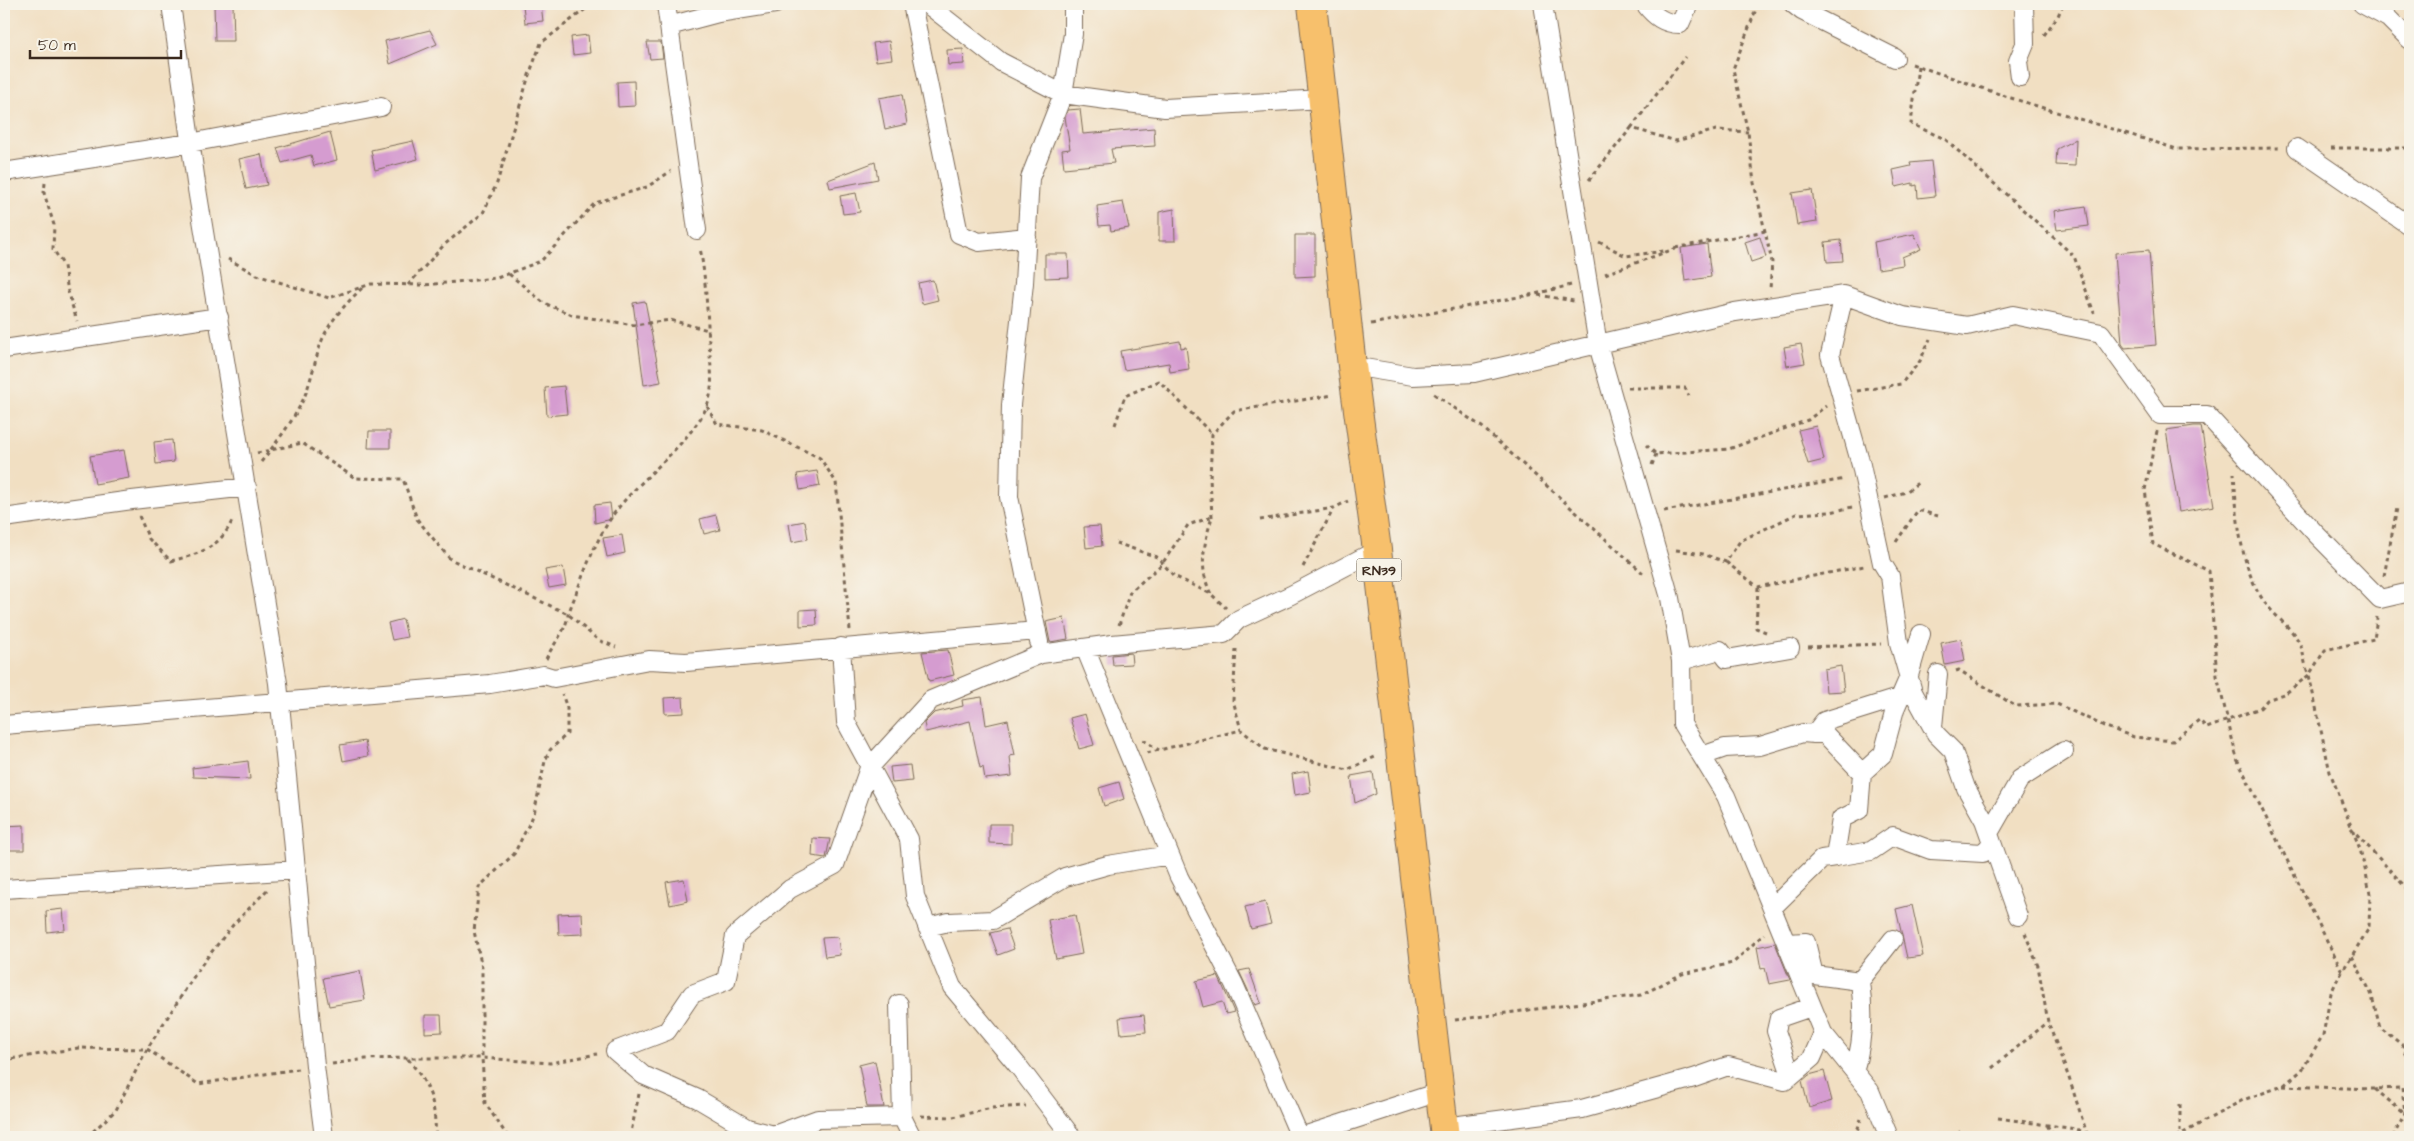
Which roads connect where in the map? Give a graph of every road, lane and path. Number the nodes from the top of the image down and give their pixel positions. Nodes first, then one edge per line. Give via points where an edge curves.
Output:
1 (171, 4) edge
2 (592, 4) edge
3 (666, 4) edge
4 (775, 4) edge
5 (912, 4) edge
6 (927, 4) edge
7 (1072, 4) edge
8 (1312, 4) edge
9 (1543, 4) edge
10 (1645, 4) edge
11 (1689, 4) edge
12 (1758, 4) edge
13 (1793, 4) edge
14 (2024, 4) edge
15 (2362, 4) edge
16 (669, 26) junction
17 (2410, 40) edge
18 (1685, 57) dead end
19 (1895, 58) joint
20 (1918, 66) junction
21 (2020, 77) dead end
22 (1063, 94) junction
23 (1323, 99) junction
24 (381, 107) dead end
25 (1631, 128) junction
26 (1748, 132) junction
27 (190, 143) junction
28 (2297, 148) junction
29 (2410, 148) edge
30 (688, 160) junction
31 (48, 165) junction
32 (4, 172) edge
33 (1574, 199) junction
34 (2410, 226) edge
35 (1579, 228) junction
36 (697, 230) joint
37 (1765, 231) junction
38 (1027, 237) junction
39 (207, 248) junction
40 (1677, 248) junction
41 (508, 274) junction
42 (1588, 280) junction
43 (408, 285) junction
44 (1535, 294) junction
45 (1844, 295) junction
46 (1591, 304) junction
47 (1768, 307) junction
48 (219, 317) junction
49 (1939, 322) junction
50 (1348, 328) junction
51 (708, 330) junction
52 (2101, 333) junction
53 (82, 337) junction
54 (1598, 345) junction
55 (4, 349) edge
56 (1413, 376) junction
57 (1354, 379) junction
58 (1610, 387) junction
59 (1841, 394) junction
60 (1689, 396) dead end
61 (707, 406) junction
62 (2160, 415) junction
63 (1115, 425) dead end
64 (1212, 434) junction
65 (1644, 442) dead end
66 (2232, 443) junction
67 (242, 456) junction
68 (1863, 475) junction
69 (1919, 482) dead end
70 (247, 487) junction
71 (1369, 491) junction
72 (1869, 503) junction
73 (1334, 508) junction
74 (2397, 508) dead end
75 (1646, 514) junction
76 (1938, 516) dead end
77 (4, 518) edge
78 (1212, 518) junction
79 (1260, 520) dead end
80 (1653, 538) junction
81 (1116, 543) dead end
82 (1377, 550) junction
83 (1726, 562) junction
84 (1882, 563) junction
85 (1162, 564) junction
86 (1758, 587) junction
87 (2410, 592) edge
88 (1211, 594) junction
89 (1291, 595) junction
90 (1670, 598) junction
91 (2380, 598) junction
92 (568, 614) junction
93 (1238, 619) junction
94 (1037, 631) junction
95 (1921, 634) dead end
96 (1899, 643) junction
97 (1112, 644) junction
98 (846, 647) junction
99 (1085, 648) junction
100 (1790, 648) junction
101 (1041, 654) junction
102 (649, 660) junction
103 (1681, 661) junction
104 (1938, 674) joint
105 (2309, 675) junction
106 (554, 678) junction
107 (1908, 679) junction
108 (1901, 697) junction
109 (279, 700) junction
110 (2228, 722) junction
111 (4, 725) edge
112 (1933, 727) junction
113 (1241, 730) junction
114 (1814, 734) junction
115 (1398, 746) junction
116 (2064, 751) dead end
117 (1130, 756) junction
118 (1702, 756) junction
119 (869, 768) junction
120 (1862, 773) junction
121 (2349, 825) junction
122 (1990, 838) junction
123 (1170, 855) junction
124 (1835, 857) junction
125 (297, 870) junction
126 (4, 889) edge
127 (2410, 892) edge
128 (1775, 915) junction
129 (2018, 916) joint
130 (928, 927) junction
131 (1893, 939) dead end
132 (1786, 943) junction
133 (2352, 956) junction
134 (2342, 971) junction
135 (1860, 981) junction
136 (899, 1004) dead end
137 (1811, 1007) junction
138 (2048, 1022) junction
139 (1431, 1023) junction
140 (1823, 1033) junction
141 (408, 1058) dead end
142 (2410, 1062) edge
143 (1992, 1068) dead end
144 (1854, 1071) junction
145 (643, 1076) junction
146 (1791, 1076) junction
147 (2410, 1081) edge
148 (2283, 1086) junction
149 (2402, 1088) junction
150 (2374, 1089) junction
151 (1440, 1092) junction
152 (2180, 1104) dead end
153 (1056, 1114) junction
154 (2405, 1114) junction
155 (2410, 1116) edge
156 (902, 1117) junction
157 (1998, 1118) dead end
158 (2046, 1125) junction
159 (1960, 1131) dead end
160 (1444, 1132) edge
161 (2086, 1133) junction
162 (2178, 1136) edge
163 (87, 1137) edge
164 (324, 1137) edge
165 (436, 1137) edge
166 (508, 1137) edge
167 (630, 1137) edge
168 (912, 1137) edge
169 (1072, 1137) edge
170 (1889, 1137) edge
171 (1954, 1137) edge
172 (2054, 1137) edge
173 (2088, 1137) edge
174 (2097, 1137) edge
175 (2393, 1137) edge

1 - 27 street
2 - 43 path via 541,42 497,183 483,213 444,245
3 - 16 street
4 - 16 street via 718,13
5 - 38 street via 960,234 979,242
6 - 22 street via 1001,62
7 - 22 street via 1073,34
8 - 23 highway, RN39
9 - 33 street
10 - 11 street via 1653,15 1671,24 1680,24
12 - 26 path via 1733,69
13 - 19 street
14 - 21 street via 2025,44 2018,61
15 - 17 street via 2388,18
16 - 30 street
18 - 25 path
19 - 20 path
20 - 28 path via 2177,149
20 - 52 path via 1910,124 1945,139 2074,256
22 - 23 street via 1165,108
22 - 38 street via 1030,178
23 - 50 highway, RN39
24 - 27 street
25 - 26 path via 1676,141 1716,130
25 - 33 path
26 - 37 path via 1754,184
27 - 31 street
27 - 39 street
28 - 29 path
28 - 34 street
30 - 36 street
30 - 41 path via 647,187 596,204 541,261
31 - 32 street
31 - 53 path via 44,193 54,225 53,249 64,266 68,292
33 - 35 street
35 - 40 path via 1626,256
35 - 42 street
36 - 51 path via 706,285
37 - 40 path
37 - 47 path via 1772,262
38 - 94 street via 1011,405 1009,497
39 - 43 path via 257,275 328,298 371,284
39 - 48 street
40 - 42 path
41 - 43 path via 497,278
41 - 51 path via 544,303 572,316 634,325 670,320
42 - 44 path
42 - 46 street
44 - 46 path
44 - 50 path
45 - 47 street
45 - 49 street via 1902,316
45 - 59 street via 1830,354
46 - 54 street
47 - 54 street
48 - 53 street
48 - 67 street
49 - 52 street via 1967,326 2013,315
49 - 59 path via 1920,361 1901,384
50 - 57 highway, RN39
51 - 61 path via 712,387
52 - 62 street
53 - 55 street
54 - 56 street via 1474,373
54 - 58 street
56 - 57 street
56 - 90 path via 1445,403 1482,427
57 - 64 path via 1234,411
57 - 71 highway, RN39
58 - 60 path via 1685,388
58 - 75 street
59 - 65 path via 1808,420 1729,449 1656,454
59 - 68 street
61 - 92 path via 653,473 625,500 601,533
61 - 98 path via 717,424 762,430 820,458 836,482
62 - 66 street via 2207,415
62 - 110 path via 2145,490 2153,544 2209,572 2217,676
63 - 64 path via 1125,396 1159,381
64 - 78 path
66 - 91 street
66 - 105 path via 2241,547 2263,600 2299,642
67 - 70 street
67 - 92 path via 302,443 355,478 403,479 417,519 450,559
68 - 72 street
68 - 75 path
69 - 72 path via 1906,492
70 - 77 street
70 - 109 street
71 - 73 path
71 - 82 highway, RN39
72 - 83 path via 1830,512 1796,514 1740,541
72 - 84 street
73 - 79 path
73 - 89 path
74 - 91 path
75 - 80 street
76 - 84 path via 1918,510
78 - 85 path via 1188,525
78 - 88 path via 1202,550 1204,581
80 - 83 path via 1674,550 1703,554
80 - 90 street
81 - 85 path via 1157,557
82 - 89 street
82 - 115 highway, RN39
83 - 86 path
84 - 86 path
84 - 96 street via 1890,576
85 - 88 path via 1174,576
85 - 97 path via 1130,592
86 - 100 path via 1756,628 1775,636
87 - 91 street
88 - 93 path
89 - 93 street
90 - 103 street
91 - 105 path via 2374,639 2325,650
92 - 102 path via 598,640
92 - 106 path via 567,624 546,659
93 - 97 street via 1224,634
93 - 113 path via 1233,700
94 - 98 street
94 - 101 street
95 - 107 street
96 - 100 path
96 - 107 street
97 - 99 street
98 - 102 street via 686,662
98 - 119 street via 846,722
99 - 101 street
99 - 117 street
100 - 103 street via 1727,659 1720,650
101 - 119 street via 930,700
102 - 106 street
103 - 118 street via 1682,724
104 - 110 path via 1959,670 2015,706 2057,704 2134,737 2173,741 2199,720 2207,728
104 - 112 street
105 - 110 path via 2286,692 2267,700 2260,708
105 - 121 path via 2330,772
106 - 109 street via 544,675 490,684
106 - 166 path via 567,708 566,734 550,750 545,761 534,814 514,854 479,887 474,931 482,968 482,1058 486,1103
107 - 108 street
107 - 112 street
108 - 114 street via 1824,721
108 - 120 street via 1884,754
109 - 111 street
109 - 125 street
110 - 134 path via 2237,759
112 - 122 street via 1953,751 1966,788
113 - 115 path via 1265,750 1347,770
113 - 117 path
114 - 118 street via 1802,733 1760,746 1725,748
114 - 120 street via 1825,734
115 - 139 highway, RN39
116 - 122 street via 2020,778
117 - 123 street
118 - 128 street via 1726,796
119 - 130 street via 909,839 915,896
119 - 145 street via 835,865 790,889 735,936 726,981 692,994 667,1031 615,1051
120 - 124 street via 1859,810 1841,819
121 - 127 path
121 - 133 path via 2360,849 2370,894 2369,928
122 - 124 street via 1984,853 1931,850 1893,836 1871,851
122 - 129 street
123 - 130 street via 1108,865 1066,878 993,920 949,922
123 - 151 street via 1234,984 1300,1137
124 - 128 street via 1822,859
125 - 126 street
125 - 163 path via 286,871 202,964 147,1049 116,1110
125 - 164 street
128 - 132 street
128 - 139 path via 1733,963 1682,974 1641,995
129 - 138 path via 2038,966
130 - 153 street via 952,987
131 - 135 street
132 - 135 street via 1806,942 1814,975
132 - 137 street
133 - 134 path
133 - 142 path via 2371,993 2380,1026 2402,1045
134 - 148 path via 2331,993 2323,1035 2302,1070
135 - 144 street via 1864,1012 1861,1051
136 - 156 street
137 - 140 street
137 - 146 street via 1779,1018 1776,1031
138 - 143 path
138 - 161 path
139 - 151 highway, RN39
140 - 144 street
140 - 146 street via 1812,1058
141 - 165 path via 431,1092
144 - 170 street via 1870,1091
145 - 156 street via 698,1099 747,1128 774,1135 818,1119
145 - 167 path
146 - 160 street via 1785,1081 1728,1066 1582,1109
147 - 149 path
148 - 150 path
148 - 162 path via 2243,1100
149 - 150 path
149 - 154 path
150 - 154 path
151 - 160 highway, RN39
152 - 162 path
153 - 156 path via 1030,1106 992,1108 953,1117
153 - 169 street
154 - 155 path
154 - 175 path
156 - 168 street
157 - 158 path
158 - 161 path
158 - 172 path
159 - 171 path
161 - 173 path
161 - 174 path

